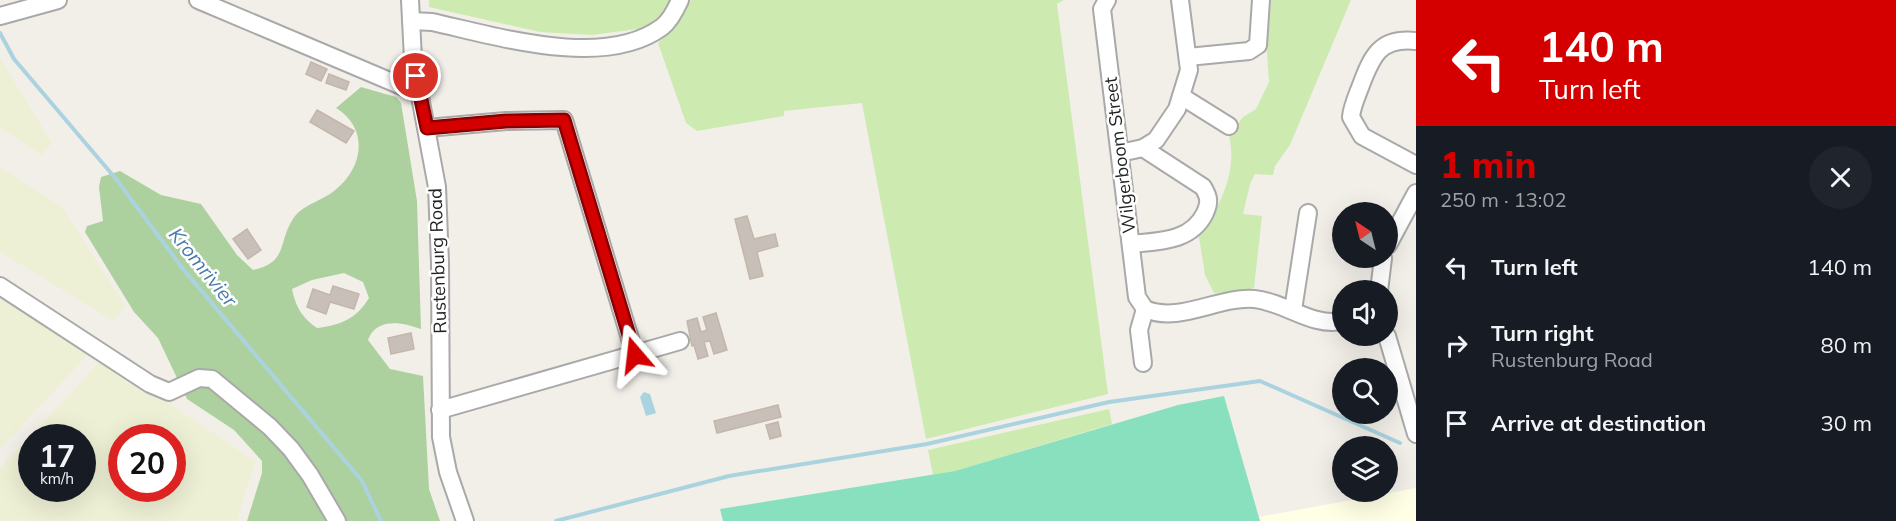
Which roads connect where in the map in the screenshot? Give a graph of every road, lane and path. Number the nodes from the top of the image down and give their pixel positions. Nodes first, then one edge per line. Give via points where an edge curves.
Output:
1 (58, 0) edge
2 (198, 0) edge
3 (410, 0) edge
4 (680, 0) edge
5 (1107, 0) edge
6 (1180, 0) edge
7 (1261, 0) edge
8 (0, 16) edge
9 (411, 21) junction
10 (1416, 41) edge
11 (1188, 57) junction
12 (418, 93) junction
13 (1181, 96) junction
14 (1229, 126) dead end
15 (427, 128) junction
16 (1143, 148) junction
17 (1120, 153) junction
18 (1416, 165) edge
19 (1416, 193) edge
20 (1308, 213) dead end
21 (1398, 226) edge
22 (1131, 244) junction
23 (0, 286) edge
24 (1145, 309) junction
25 (1293, 310) junction
26 (1332, 323) edge
27 (680, 341) dead end
28 (1391, 346) edge
29 (635, 355) junction
30 (1143, 363) dead end
31 (1410, 388) edge
32 (440, 410) junction
33 (1416, 434) edge
34 (337, 521) edge
35 (465, 521) edge

1 - 8 street
2 - 12 street
3 - 9 street, Rustenburg Road
4 - 9 street via 664,26 643,37 583,48 554,48
5 - 17 street, Wilgerboom Street via 1102,9
6 - 11 street
7 - 11 street via 1258,45 1249,51
9 - 12 street, Rustenburg Road
10 - 18 street via 1392,42 1371,59 1351,117 1362,136
11 - 13 street via 1189,70
12 - 15 street, Rustenburg Road
13 - 14 street
13 - 16 street via 1156,140
15 - 29 street via 564,120
15 - 32 street, Rustenburg Road via 437,187 440,252
16 - 17 street
16 - 22 street via 1203,187 1209,204 1190,232
17 - 22 street, Wilgerboom Street
19 - 21 street
20 - 25 street
22 - 24 street, Wilgerboom Street via 1137,297
23 - 34 street via 150,384 169,392 199,378 212,379 291,449
24 - 25 street via 1165,313 1253,299
24 - 30 street, Wilgerboom Street via 1139,330
25 - 26 street
27 - 29 street
28 - 31 street
29 - 32 street
31 - 33 street
32 - 35 street, Rustenburg Road via 448,471

